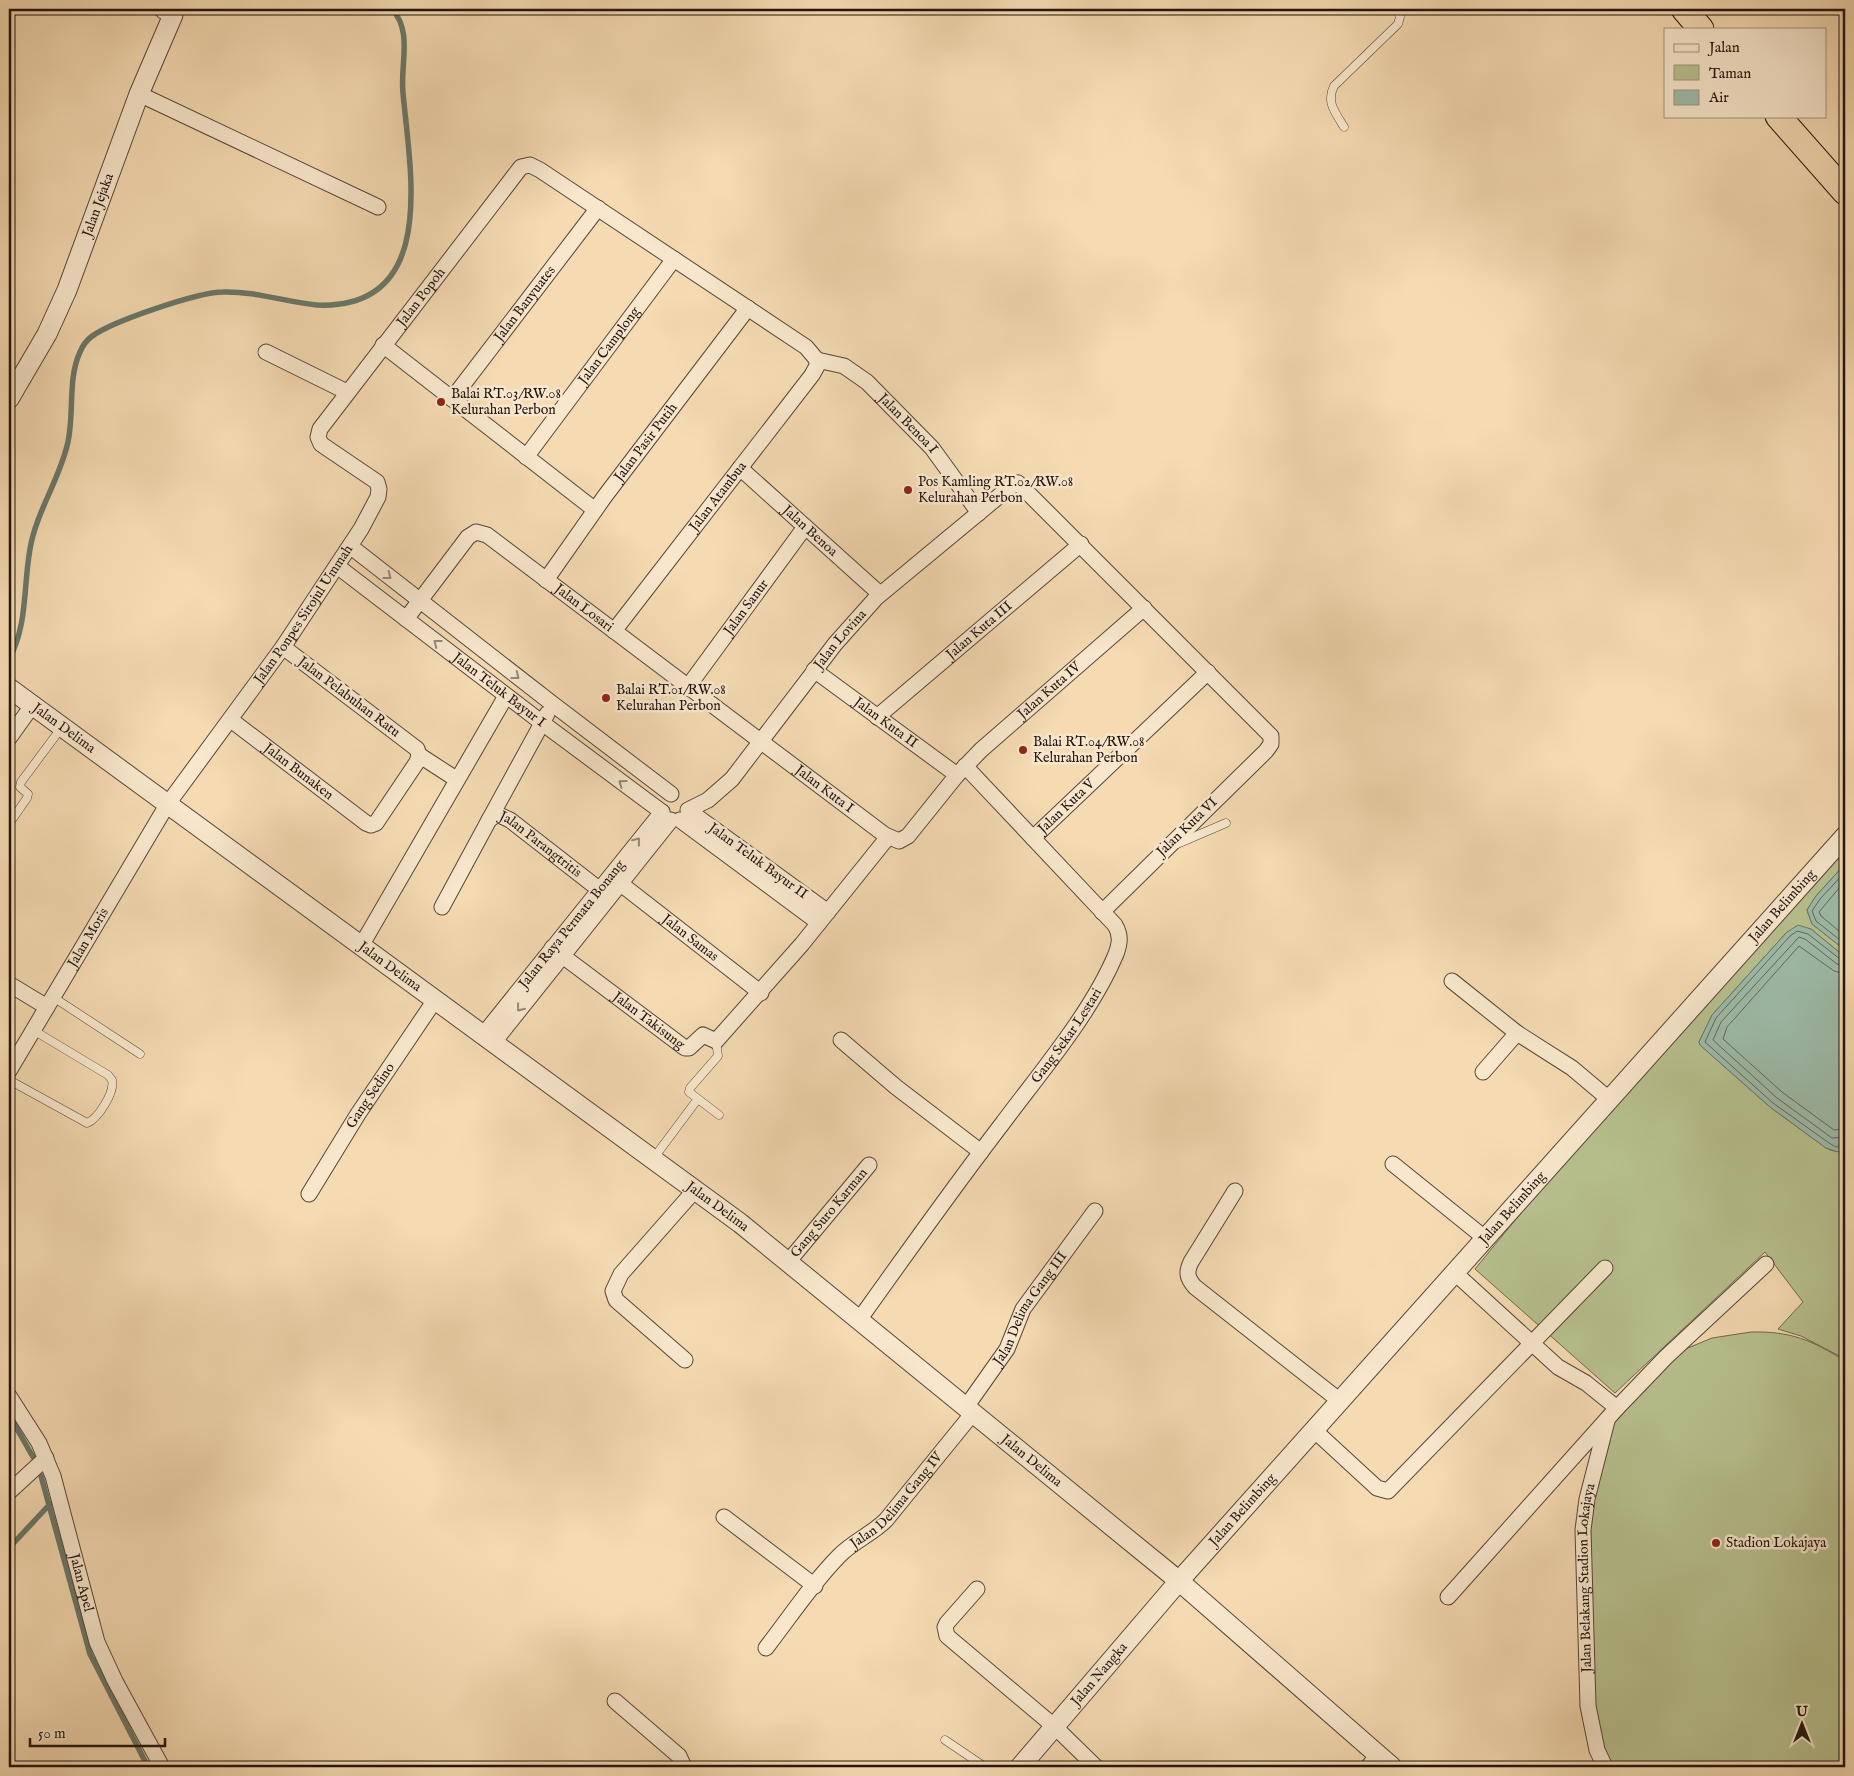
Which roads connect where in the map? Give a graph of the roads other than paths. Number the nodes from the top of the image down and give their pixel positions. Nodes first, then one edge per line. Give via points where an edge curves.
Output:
1 (1397, 9) edge
2 (1684, 9) edge
3 (172, 11) edge
4 (1700, 28) edge
5 (139, 94) junction
6 (1780, 118) edge
7 (1344, 127) dead end
8 (1845, 192) edge
9 (378, 207) dead end
10 (598, 208) junction
11 (674, 259) junction
12 (748, 308) junction
13 (383, 345) junction
14 (266, 352) dead end
15 (817, 360) junction
16 (347, 392) junction
17 (9, 399) edge
18 (452, 399) junction
19 (318, 434) joint
20 (526, 457) junction
21 (740, 468) junction
22 (595, 510) junction
23 (979, 513) junction
24 (805, 527) junction
25 (1081, 544) junction
26 (350, 546) junction
27 (337, 566) junction
28 (546, 580) junction
29 (880, 594) junction
30 (420, 600) junction
31 (1144, 608) junction
32 (406, 618) junction
33 (614, 632) junction
34 (283, 647) junction
35 (492, 657) junction
36 (814, 670) junction
37 (1208, 672) junction
38 (479, 675) junction
39 (687, 688) junction
40 (9, 689) edge
41 (506, 696) junction
42 (554, 705) junction
43 (32, 706) junction
44 (877, 717) junction
45 (231, 720) junction
46 (541, 722) junction
47 (62, 727) junction
48 (9, 738) edge
49 (760, 743) junction
50 (417, 751) junction
51 (961, 771) junction
52 (456, 779) junction
53 (671, 794) junction
54 (167, 805) junction
55 (675, 815) junction
56 (489, 820) junction
57 (1226, 823) dead end
58 (9, 824) edge
59 (1845, 836) edge
60 (888, 837) junction
61 (1033, 838) junction
62 (1164, 850) junction
63 (614, 879) junction
64 (603, 893) junction
65 (442, 907) dead end
66 (1102, 912) junction
67 (824, 918) junction
68 (360, 946) junction
69 (557, 952) junction
70 (1452, 981) dead end
71 (9, 984) edge
72 (761, 993) junction
73 (435, 1000) junction
74 (50, 1002) junction
75 (33, 1030) junction
76 (1517, 1033) junction
77 (488, 1038) junction
78 (841, 1040) dead end
79 (716, 1041) junction
80 (140, 1054) dead end
81 (9, 1071) edge
82 (1483, 1072) dead end
83 (9, 1080) edge
84 (698, 1100) junction
85 (1610, 1100) junction
86 (719, 1115) dead end
87 (981, 1152) junction
88 (653, 1159) junction
89 (1393, 1164) dead end
90 (869, 1165) dead end
91 (695, 1190) junction
92 (1235, 1191) dead end
93 (309, 1194) dead end
94 (1095, 1211) dead end
95 (1486, 1239) junction
96 (788, 1262) junction
97 (1766, 1264) dead end
98 (1605, 1268) dead end
99 (1455, 1273) junction
100 (859, 1320) junction
101 (1532, 1343) junction
102 (685, 1360) dead end
103 (9, 1396) edge
104 (1340, 1400) junction
105 (970, 1410) junction
106 (1613, 1413) junction
107 (1314, 1430) junction
108 (46, 1458) junction
109 (9, 1492) edge
110 (724, 1517) dead end
111 (1179, 1580) junction
112 (815, 1586) junction
113 (978, 1589) dead end
114 (1448, 1597) dead end
115 (766, 1648) dead end
116 (615, 1701) dead end
117 (1055, 1728) junction
118 (945, 1740) dead end
119 (1379, 1763) edge
120 (162, 1767) edge
121 (684, 1767) edge
122 (985, 1767) edge
123 (1020, 1767) edge
124 (1096, 1767) edge
125 (1605, 1767) edge

1 - 7 lane via 1398,24 1331,92 1329,102
2 - 4 highway
3 - 5 street, Jalan Jejaka
5 - 9 street
5 - 17 street, Jalan Jejaka via 67,290 47,334
6 - 8 highway
10 - 11 street
10 - 13 street, Jalan Popoh via 540,170 527,164 521,167
10 - 18 street, Jalan Banyuates
11 - 12 street
11 - 20 street, Jalan Camplong
12 - 15 street via 814,353
12 - 22 street, Jalan Pasir Putih
13 - 16 street, Jalan Popoh
13 - 18 street
14 - 16 street
15 - 21 street, Jalan Atambua via 812,375
15 - 23 street, Jalan Benoa I via 844,366 867,382 932,448
16 - 19 street, Jalan Popoh
18 - 20 street
19 - 26 street, Jalan Ponpes Sirojul Ummah via 321,444 370,476 378,485 378,497
20 - 22 street
21 - 24 street, Jalan Benoa
21 - 33 street, Jalan Atambua
22 - 28 street, Jalan Pasir Putih
23 - 25 street, Jalan Lovina via 1016,483 1022,485
23 - 29 street, Jalan Lovina
24 - 29 street, Jalan Benoa
24 - 39 street, Jalan Sanur
25 - 31 street
25 - 44 street, Jalan Kuta III
26 - 27 street, Jalan Ponpes Sirojul Ummah
26 -> 30 street, Jalan Teluk Bayur I
27 - 32 street, Jalan Teluk Bayur I
27 - 34 street, Jalan Ponpes Sirojul Ummah
28 - 30 street, Jalan Losari via 492,539 476,532 468,537
28 - 33 street, Jalan Losari
29 - 36 street, Jalan Lovina
30 - 32 street
30 - 35 street, Jalan Teluk Bayur I
31 - 37 street
31 - 51 street, Jalan Kuta IV via 1009,724
38 -> 32 street, Jalan Teluk Bayur I
33 - 39 street, Jalan Losari
34 - 45 street, Jalan Ponpes Sirojul Ummah
34 - 50 street, Jalan Pelabuhan Ratu
35 - 38 street
35 -> 42 street, Jalan Teluk Bayur I
36 - 44 street, Jalan Kuta II
36 - 49 street, Jalan Lovina
37 - 61 street, Jalan Kuta V
37 - 62 street, Jalan Kuta VI via 1267,732 1272,742
38 - 41 street, Jalan Teluk Bayur I
39 - 49 street, Jalan Losari
40 - 43 street, Jalan Delima
41 - 46 street, Jalan Teluk Bayur I
41 - 52 street
42 - 46 street
42 - 53 street, Jalan Teluk Bayur I
43 - 47 street, Jalan Delima
43 - 48 street
44 - 51 street, Jalan Kuta II
45 - 50 street, Jalan Bunaken via 371,825 376,822
45 - 54 street, Jalan Ponpes Sirojul Ummah
55 -> 46 street, Jalan Teluk Bayur I
46 - 56 street
47 - 54 street, Jalan Delima
47 - 58 lane via 21,782 20,787 28,794 27,798
49 - 55 street, Jalan Lovina via 724,787 708,800
49 - 60 street, Jalan Kuta I
50 - 52 street, Jalan Pelabuhan Ratu
51 - 60 street, Jalan Kuta IV via 905,839 895,841
51 - 61 street, Jalan Kuta II
52 - 68 street
53 - 55 street via 664,799
53 - 55 street, Jalan Teluk Bayur I via 684,797
54 - 68 street, Jalan Delima
54 - 74 street, Jalan Moris
55 - 63 street, Jalan Raya Permata Bonang
55 - 67 street, Jalan Teluk Bayur II
56 - 64 street, Jalan Parangtritis via 497,814 506,817
56 - 65 street, Jalan Parangtritis
57 - 62 lane
59 - 85 street, Jalan Belimbing
60 - 67 street
61 - 66 street, Jalan Kuta II
62 - 66 street, Jalan Kuta VI
63 - 64 street, Jalan Raya Permata Bonang
63 - 72 street, Jalan Samas
64 - 69 street, Jalan Raya Permata Bonang
66 - 87 street, Gang Sekar Lestari via 1115,925 1120,937 1111,965 1065,1039
67 - 72 street
68 - 73 street, Jalan Delima
69 - 77 street, Jalan Raya Permata Bonang
69 - 79 street, Jalan Takisung via 685,1048 704,1035
70 - 76 street
71 - 74 street
72 - 79 street
73 - 77 street, Jalan Delima
73 - 93 street, Gang Sedino
74 - 75 street, Jalan Moris
74 - 80 lane
75 - 81 street, Jalan Moris
75 - 83 lane via 110,1077 112,1090 94,1118 86,1123
76 - 82 street
76 - 85 street via 1567,1064
77 - 88 street, Jalan Delima
78 - 87 street
79 - 84 lane via 718,1056 690,1088 690,1094
84 - 86 lane
84 - 88 lane
85 - 95 street, Jalan Belimbing
87 - 100 street, Gang Sekar Lestari
88 - 91 street, Jalan Delima
89 - 95 street
90 - 96 street, Gang Suro Karman
91 - 96 street, Jalan Delima
91 - 102 street via 621,1274 613,1291 616,1300
92 - 104 street via 1191,1262 1188,1279
94 - 105 street, Jalan Delima Gang III via 1023,1309 1007,1349
95 - 99 street, Jalan Belimbing
96 - 100 street, Jalan Delima
97 - 106 street, Jalan Belakang Stadion Lokajaya via 1666,1357
98 - 101 street
99 - 101 street
99 - 104 street, Jalan Belimbing
100 - 105 street, Jalan Delima
101 - 106 street via 1562,1370 1586,1382
101 - 107 street via 1388,1491 1377,1488
103 - 108 street, Jalan Apel
104 - 107 street, Jalan Belimbing
105 - 111 street, Jalan Delima
105 - 112 street, Jalan Delima Gang IV via 886,1520 844,1551
106 - 114 street, Jalan Belakang Stadion Lokajaya
106 - 125 street, Jalan Belakang Stadion Lokajaya via 1587,1499 1583,1530 1588,1706 1597,1750
107 - 111 street, Jalan Belimbing
108 - 109 street
108 - 120 street, Jalan Apel via 97,1642
110 - 112 street
111 - 117 street, Jalan Nangka
111 - 119 street, Jalan Delima
112 - 115 street, Jalan Delima Gang IV
113 - 117 street via 947,1623 944,1632
116 - 121 street via 679,1756
117 - 123 street, Jalan Nangka
117 - 124 street
118 - 122 lane

